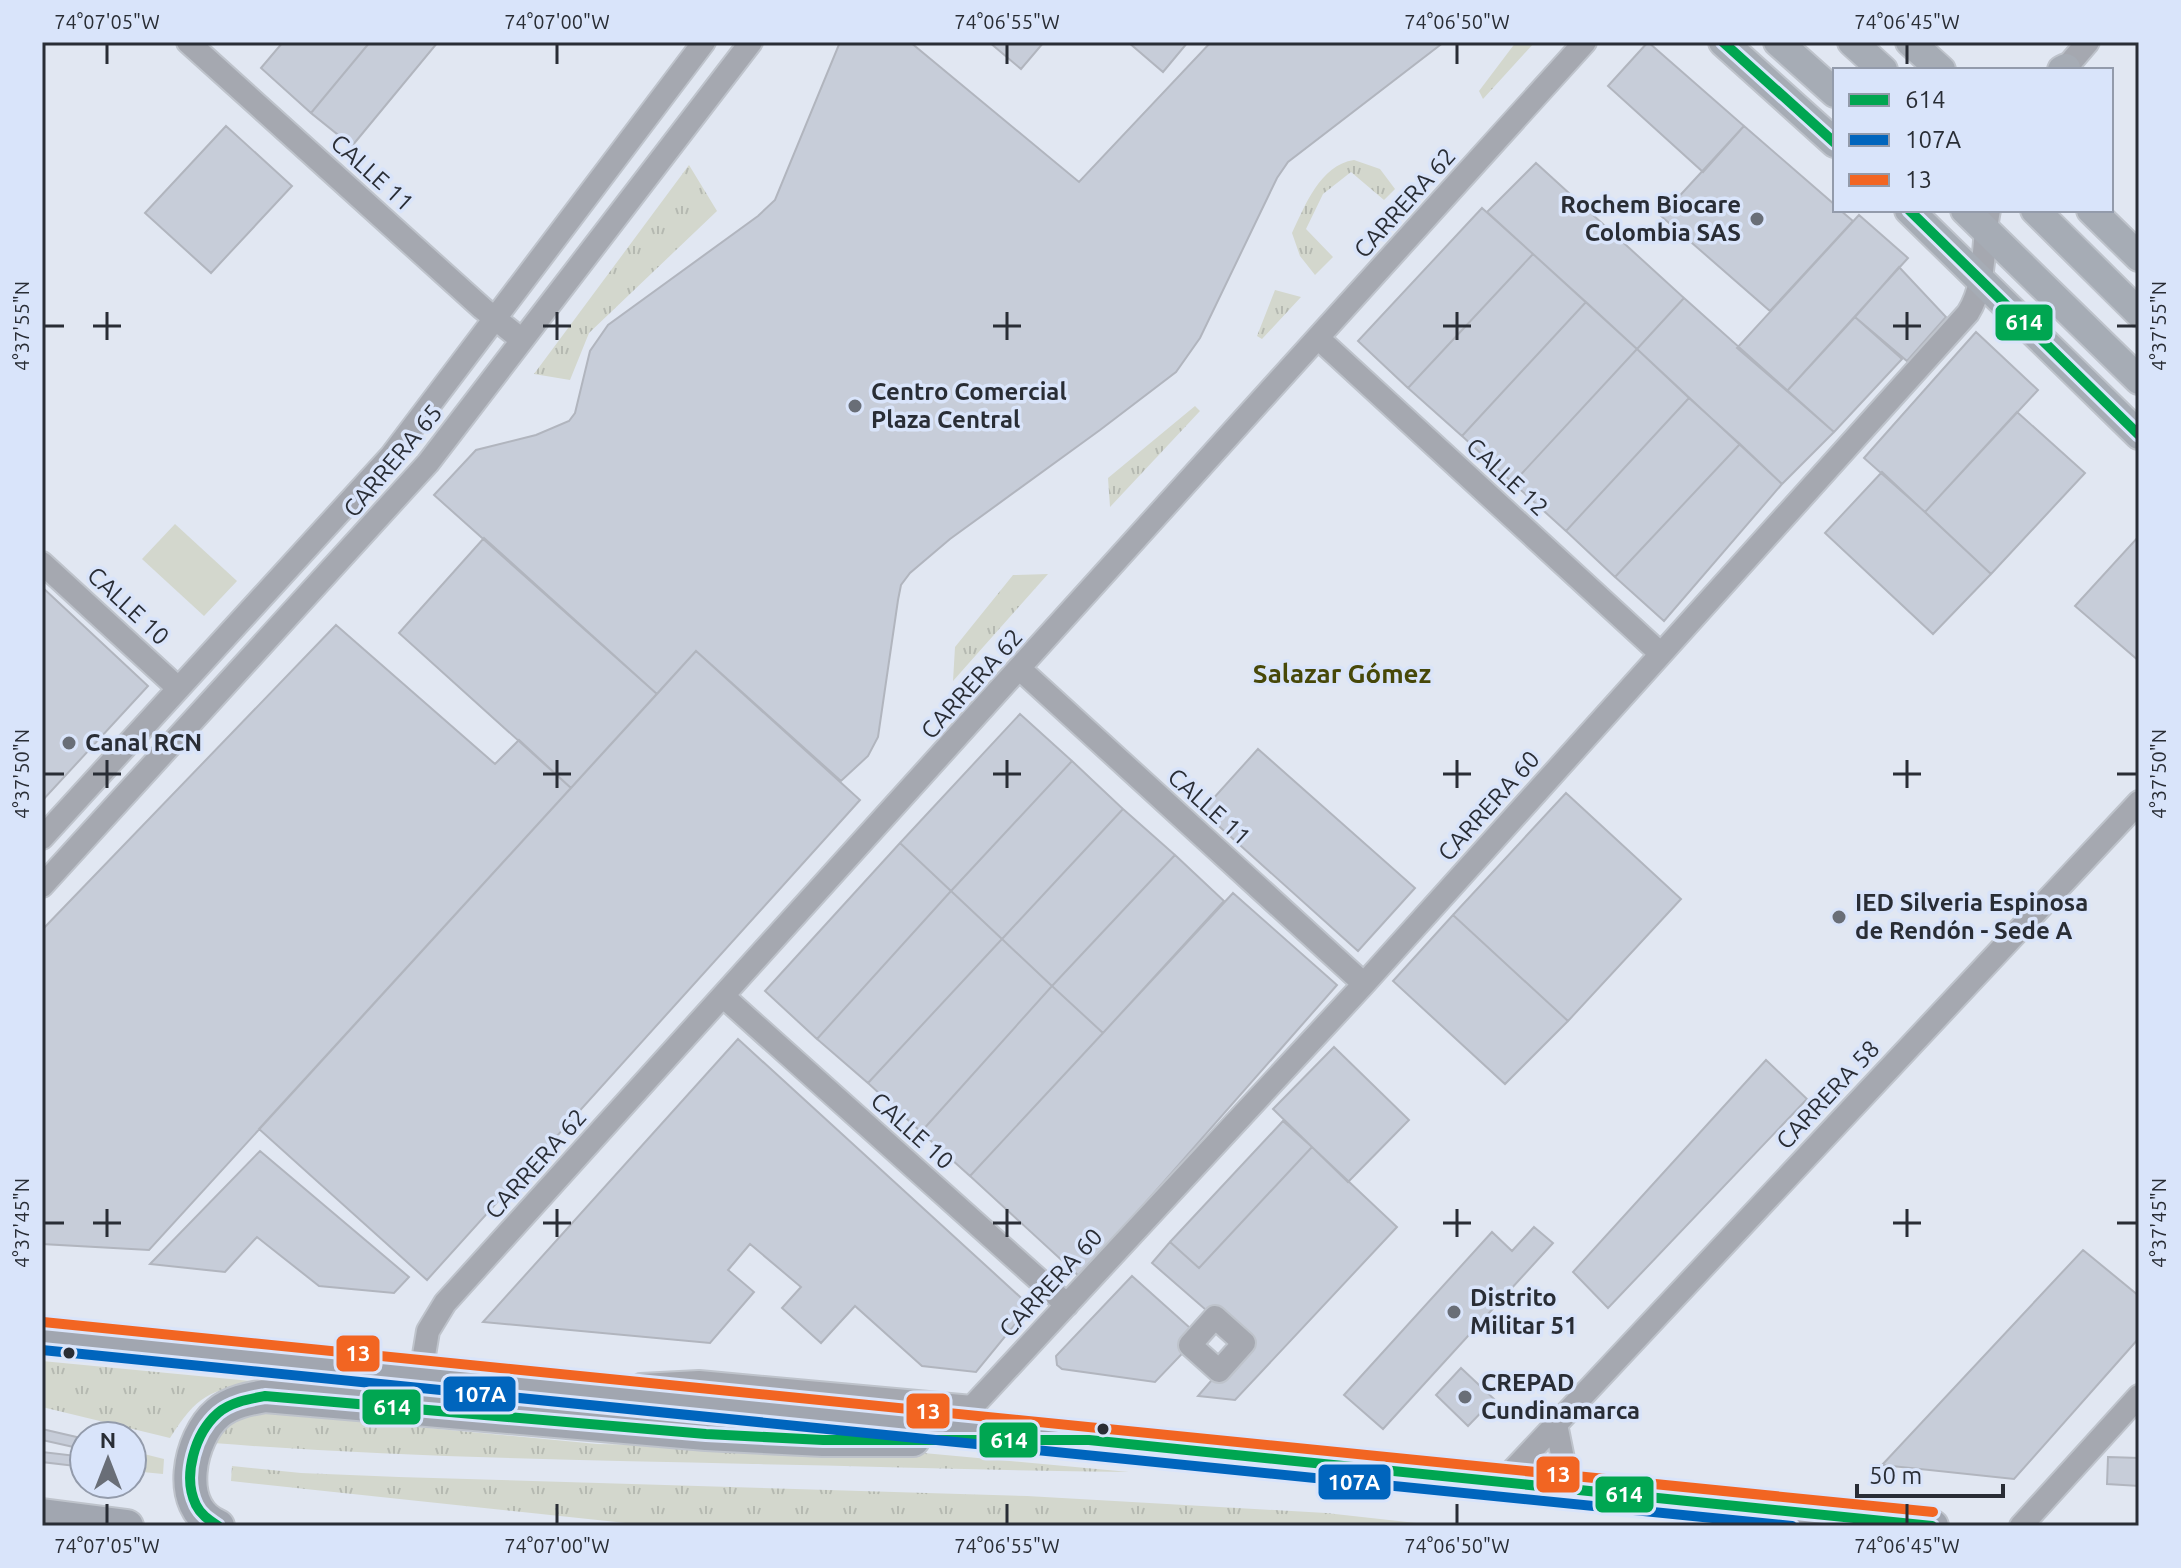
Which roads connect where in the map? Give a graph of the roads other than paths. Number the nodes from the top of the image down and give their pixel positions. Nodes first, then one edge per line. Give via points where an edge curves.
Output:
1 (188, 42) edge
2 (704, 42) edge
3 (751, 42) edge
4 (1585, 42) edge
5 (1723, 42) edge
6 (1778, 42) edge
7 (1852, 42) edge
8 (1910, 42) edge
9 (2088, 42) edge
10 (1881, 68) edge
11 (1939, 68) edge
12 (2065, 68) edge
13 (1833, 91) edge
14 (1833, 141) edge
15 (1911, 212) edge
16 (2037, 212) edge
17 (2093, 212) edge
18 (1980, 216) edge
19 (2139, 257) edge
20 (1980, 282) junction
21 (2139, 313) edge
22 (494, 318) junction
23 (1318, 338) junction
24 (522, 340) junction
25 (2139, 380) edge
26 (2139, 435) edge
27 (42, 563) edge
28 (1661, 654) junction
29 (1020, 669) junction
30 (178, 688) junction
31 (2139, 802) edge
32 (42, 838) edge
33 (42, 886) edge
34 (1364, 984) junction
35 (724, 997) junction
36 (1067, 1305) junction
37 (42, 1336) edge
38 (421, 1373) junction
39 (577, 1389) junction
40 (2139, 1396) edge
41 (972, 1407) junction
42 (1556, 1424) junction
43 (1089, 1440) junction
44 (1501, 1483) junction
45 (1569, 1489) junction
46 (42, 1515) edge
47 (127, 1526) edge
48 (218, 1526) edge
49 (1932, 1526) edge
50 (2021, 1526) edge

1 - 22 street, CALLE 11
2 - 22 street, CARRERA 65
3 - 24 street, CARRERA 65
4 - 23 street, CARRERA 62
5 - 14 main road
6 - 13 main road
7 - 10 main road
8 - 11 main road
9 - 12 street
15 - 20 main road
16 - 21 main road
17 - 19 main road
18 - 20 street, CARRERA 60
18 - 25 main road
20 - 26 main road
20 - 28 street, CARRERA 60 via 1968,313
22 - 24 street, CALLE 11
22 - 30 street, CARRERA 65 via 391,456
23 - 28 street, CALLE 12
23 - 29 street, CARRERA 62
24 - 33 street, CARRERA 65 via 401,496
27 - 30 street, CALLE 10
28 - 34 street, CARRERA 60
29 - 34 street, CALLE 11
29 - 35 street, CARRERA 62
30 - 32 street, CARRERA 65
31 - 42 street, CARRERA 58
34 - 36 street, CARRERA 60
35 - 36 street, CALLE 10
35 - 38 street, CARRERA 62 via 438,1312 428,1331
36 - 41 street, CARRERA 60
37 - 38 highway
38 - 39 highway
39 - 41 street via 699,1382
39 - 43 highway
40 - 50 street
41 - 43 highway
42 - 44 street, CARRERA 58
42 - 45 street
43 - 44 highway
43 - 48 highway via 823,1440 706,1434 265,1396 217,1413 197,1441 191,1479 194,1504
44 - 45 highway
45 - 49 highway
46 - 47 highway

